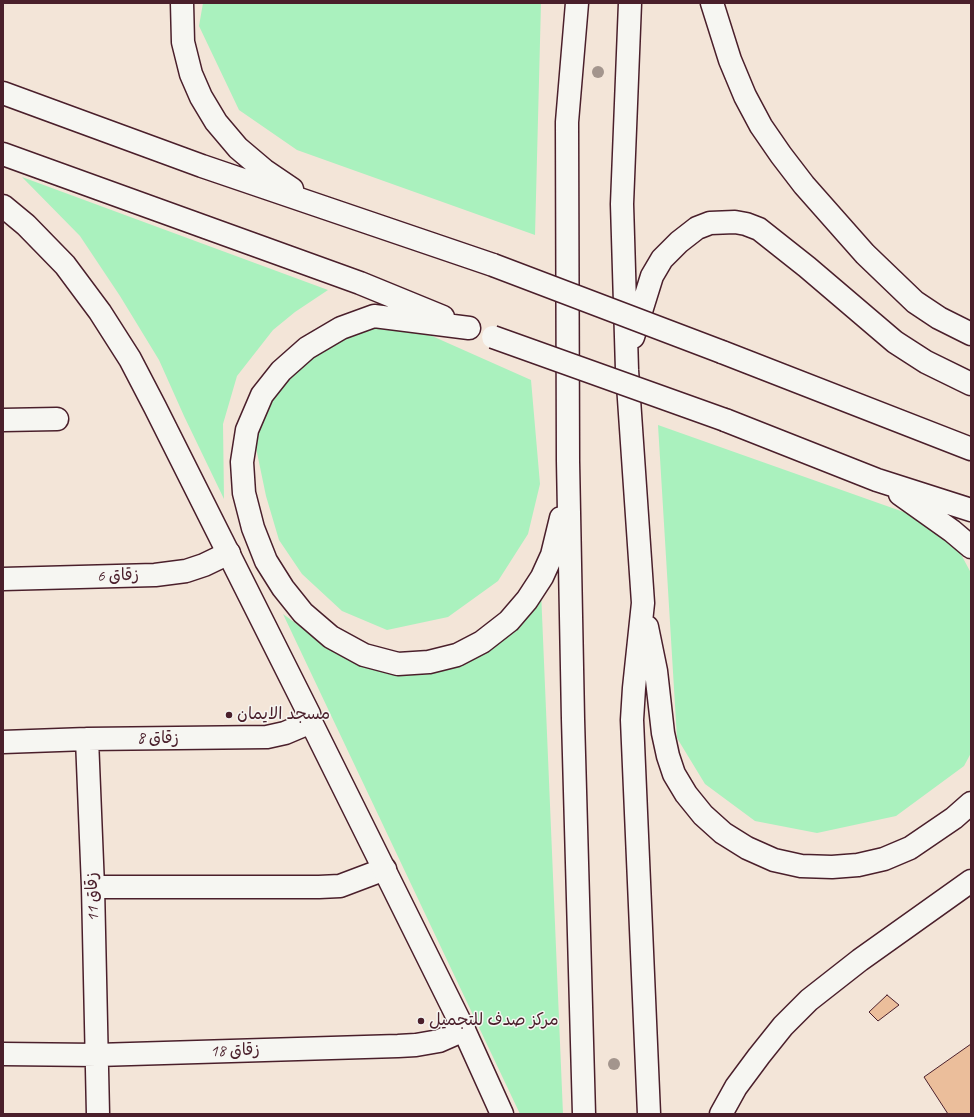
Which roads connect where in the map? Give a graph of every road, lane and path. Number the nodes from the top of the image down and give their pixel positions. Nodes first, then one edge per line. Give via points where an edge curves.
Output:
1 (182, 3) edge
2 (561, 3) edge
3 (577, 3) edge
4 (630, 3) edge
5 (712, 3) edge
6 (3, 93) edge
7 (567, 122) junction
8 (3, 154) edge
9 (3, 206) edge
10 (322, 207) junction
11 (470, 328) junction
12 (971, 334) edge
13 (627, 370) junction
14 (971, 384) edge
15 (57, 419) dead end
16 (3, 420) edge
17 (971, 449) edge
18 (568, 461) junction
19 (877, 480) junction
20 (971, 510) edge
21 (971, 547) edge
22 (229, 553) junction
23 (3, 579) edge
24 (643, 603) junction
25 (311, 722) junction
26 (87, 739) junction
27 (3, 742) edge
28 (971, 803) edge
29 (385, 869) junction
30 (971, 881) edge
31 (93, 887) junction
32 (464, 1030) junction
33 (3, 1054) edge
34 (97, 1055) junction
35 (98, 1114) edge
36 (502, 1114) edge
37 (584, 1114) edge
38 (649, 1114) edge
39 (720, 1114) edge

1 - 10 main road via 183,42 191,74 216,122 238,148 264,170
2 - 7 main road via 568,70
3 - 7 main road
4 - 13 main road via 622,204
5 - 12 main road via 730,60 745,96 781,155 865,254 915,302
6 - 10 main road
7 - 18 main road
8 - 11 main road via 360,283
9 - 22 main road via 26,225 65,265 100,312 134,366
10 - 17 main road, bridge via 493,265
11 - 18 main road via 374,316 341,328 307,348 281,371 262,395 247,430 242,462 244,493 253,528 266,561 283,588 303,613 331,638 364,655 398,664 429,662 457,655 482,642 509,621 542,577 558,533
11 - 19 main road, bridge via 725,420
13 - 14 main road via 639,316 652,276 662,259 696,228 710,223 735,222 759,229 895,342 926,362
13 - 24 main road
15 - 16 main road
18 - 37 main road
19 - 20 main road
19 - 21 main road via 952,531
22 - 23 main road, زقاق 6 via 186,571 155,575
22 - 25 main road
24 - 28 main road via 668,756 674,774 703,815 723,833 747,848 774,860 801,866 832,867 884,860 915,844 954,818
24 - 38 main road via 632,720
25 - 26 main road, زقاق 8 via 285,733 267,737
25 - 29 main road
26 - 27 main road, زقاق 8
26 - 31 main road, زقاق 11
29 - 31 main road via 340,886
29 - 32 main road
30 - 39 main road via 860,960 809,1000 783,1026 759,1056
31 - 34 main road, زقاق 11
32 - 34 main road, زقاق 18 via 439,1041 416,1045
32 - 36 main road
33 - 34 main road, زقاق 18
34 - 35 main road, زقاق 11

